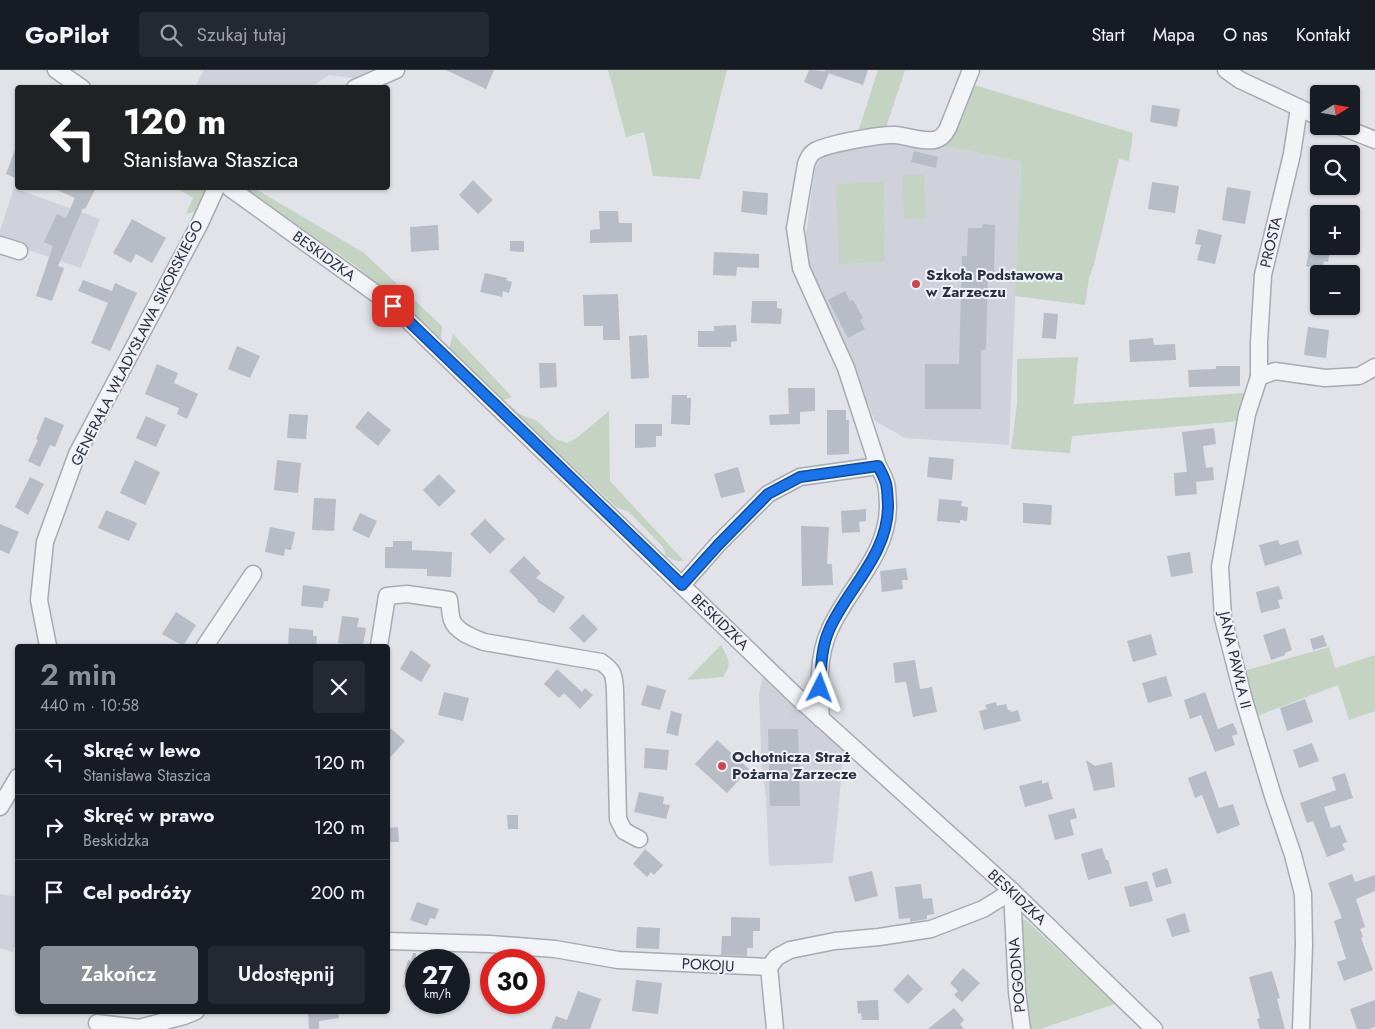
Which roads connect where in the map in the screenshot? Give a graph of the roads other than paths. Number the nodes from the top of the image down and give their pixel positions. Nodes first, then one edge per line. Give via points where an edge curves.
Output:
1 (56, 70) edge
2 (396, 70) edge
3 (971, 70) edge
4 (1226, 70) edge
5 (78, 85) edge
6 (362, 85) edge
7 (1299, 108) junction
8 (1310, 113) edge
9 (1360, 134) edge
10 (1375, 140) edge
11 (215, 190) edge
12 (233, 190) edge
13 (0, 245) edge
14 (19, 251) dead end
15 (1375, 367) edge
16 (1259, 377) junction
17 (878, 466) junction
18 (253, 574) dead end
19 (682, 585) junction
20 (48, 644) edge
21 (207, 644) edge
22 (379, 644) edge
23 (821, 719) junction
24 (15, 782) edge
25 (0, 807) edge
26 (639, 839) dead end
27 (1012, 891) junction
28 (390, 941) edge
29 (769, 967) junction
30 (189, 1014) edge
31 (96, 1021) edge
32 (774, 1029) edge
33 (1022, 1029) edge
34 (1154, 1029) edge
35 (1301, 1029) edge

1 - 5 street
2 - 6 street
3 - 17 street via 948,128 939,138 871,136 822,148 809,157 806,164 795,228 801,268 846,368
4 - 7 street
7 - 8 street
7 - 16 street, PROSTA via 1292,154 1263,275
9 - 10 street
11 - 20 street, GENERAŁA WŁADYSŁAWA SIKORSKIEGO via 77,454 45,542 39,600
12 - 19 street, BESKIDZKA via 393,306
13 - 14 street
15 - 16 street via 1359,376 1325,378 1275,371
16 - 35 street, JANA PAWŁA II via 1246,423 1220,576 1223,618 1244,700 1304,894
17 - 19 street via 800,477 768,494
17 - 23 street via 887,482 885,534 830,629 822,657
18 - 21 street
19 - 23 street, BESKIDZKA
22 - 26 street via 387,596 407,594 449,600 456,627 484,642 601,662 608,667 614,675 615,690 618,819 624,831
23 - 27 street, BESKIDZKA
24 - 25 street
27 - 29 street via 983,909 930,929 790,950 777,957
27 - 33 street, POGODNA
27 - 34 street, BESKIDZKA
28 - 29 street, POKOJU via 500,944 618,960
29 - 32 street
30 - 31 street via 138,1028

